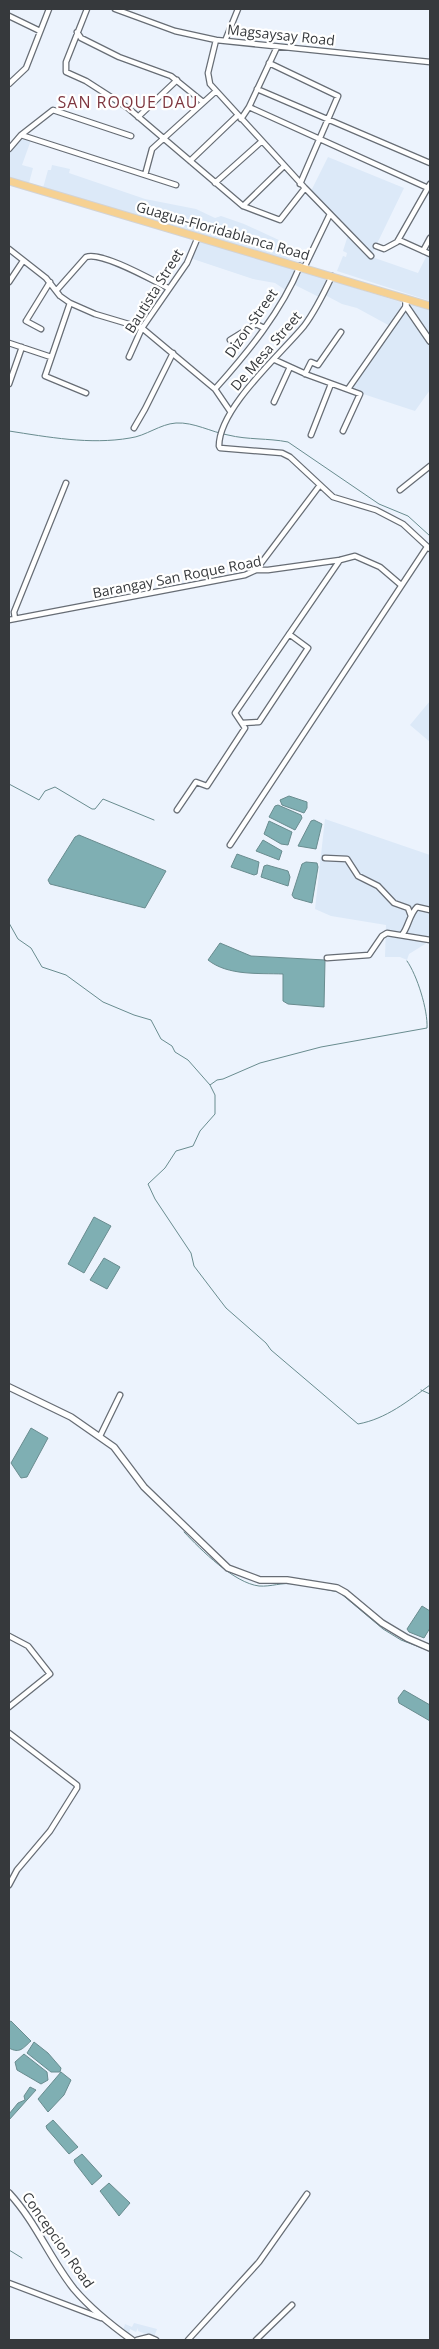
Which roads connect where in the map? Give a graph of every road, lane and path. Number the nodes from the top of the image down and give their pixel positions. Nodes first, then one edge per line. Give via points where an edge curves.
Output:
1 (49, 9) edge
2 (86, 9) edge
3 (115, 9) edge
4 (135, 9) edge
5 (238, 9) edge
6 (132, 15) junction
7 (9, 16) edge
8 (40, 31) junction
9 (77, 32) junction
10 (216, 40) junction
11 (225, 41) junction
12 (277, 47) junction
13 (430, 62) edge
14 (269, 63) junction
15 (177, 80) junction
16 (9, 82) edge
17 (257, 90) junction
18 (216, 92) junction
19 (203, 102) junction
20 (249, 107) junction
21 (138, 117) junction
22 (239, 118) junction
23 (329, 120) junction
24 (21, 135) junction
25 (131, 136) dead end
26 (162, 138) junction
27 (320, 139) junction
28 (262, 141) junction
29 (9, 149) edge
30 (190, 161) junction
31 (430, 163) edge
32 (284, 166) junction
33 (145, 174) junction
34 (9, 181) edge
35 (215, 183) junction
36 (300, 184) junction
37 (176, 185) dead end
38 (429, 186) edge
39 (304, 188) junction
40 (243, 206) junction
41 (330, 214) junction
42 (198, 237) junction
43 (430, 238) edge
44 (399, 240) junction
45 (376, 246) dead end
46 (9, 249) edge
47 (423, 251) junction
48 (430, 254) edge
49 (371, 256) dead end
50 (23, 261) junction
51 (302, 267) junction
52 (332, 276) junction
53 (9, 282) edge
54 (50, 282) junction
55 (168, 288) junction
56 (56, 291) junction
57 (406, 302) junction
58 (70, 303) junction
59 (430, 306) edge
60 (142, 328) junction
61 (264, 328) junction
62 (41, 329) dead end
63 (342, 332) dead end
64 (230, 340) dead end
65 (430, 341) edge
66 (9, 344) edge
67 (22, 347) junction
68 (173, 353) junction
69 (51, 357) junction
70 (129, 357) dead end
71 (275, 360) junction
72 (290, 367) junction
73 (305, 374) junction
74 (9, 384) edge
75 (331, 384) junction
76 (215, 389) junction
77 (348, 389) junction
78 (86, 394) dead end
79 (274, 402) dead end
80 (230, 411) junction
81 (134, 428) dead end
82 (343, 431) dead end
83 (311, 435) dead end
84 (430, 466) edge
85 (66, 483) dead end
86 (320, 485) junction
87 (400, 490) dead end
88 (429, 548) edge
89 (340, 560) junction
90 (256, 570) junction
91 (401, 585) junction
92 (15, 619) junction
93 (9, 620) edge
94 (289, 634) junction
95 (242, 723) junction
96 (177, 810) dead end
97 (230, 845) dead end
98 (325, 858) dead end
99 (430, 910) edge
100 (411, 916) junction
101 (402, 934) junction
102 (430, 940) edge
103 (327, 958) dead end
104 (9, 1388) edge
105 (120, 1395) dead end
106 (100, 1436) junction
107 (9, 1636) edge
108 (430, 1648) edge
109 (9, 1706) edge
110 (9, 1733) edge
111 (9, 1885) edge
112 (9, 2193) edge
113 (307, 2194) dead end
114 (9, 2283) edge
115 (292, 2305) dead end
116 (102, 2318) junction
117 (132, 2340) edge
118 (137, 2340) edge
119 (156, 2340) edge
120 (188, 2340) edge
121 (256, 2340) edge

1 - 8 street
2 - 9 street
3 - 6 street, Magsaysay Road
4 - 6 street
5 - 11 street
6 - 10 street, Magsaysay Road via 174,31
7 - 8 street
8 - 16 street via 26,68
9 - 15 street via 81,38 119,57
9 - 21 street via 66,62 66,72 86,81
10 - 11 street, Magsaysay Road
10 - 18 street via 208,74
11 - 12 street, Magsaysay Road
12 - 13 street, Magsaysay Road
12 - 14 street
14 - 17 street
14 - 23 street via 338,96
15 - 19 street
15 - 21 street
17 - 20 street
17 - 23 street
18 - 19 street
18 - 22 street
19 - 26 street
20 - 22 street
20 - 27 street
21 - 26 street
22 - 28 street
22 - 30 street
23 - 27 street
23 - 31 street
24 - 25 street via 53,110
24 - 29 street
24 - 33 street
26 - 30 street
26 - 33 street via 152,149
27 - 36 street
27 - 38 street
28 - 32 street
28 - 35 street
30 - 35 street
32 - 36 street
32 - 40 street
33 - 37 street
34 - 42 main road, Guagua-Floridablanca Road
35 - 40 street
36 - 39 street
38 - 44 street
39 - 40 street via 280,220
39 - 41 street
41 - 49 street
41 - 51 street, Dizon Street
42 - 51 main road, Guagua-Floridablanca Road
42 - 55 street, Bautista Street via 187,263
43 - 47 street
44 - 45 street via 384,249
44 - 47 street
46 - 50 street
47 - 48 street
50 - 53 street
50 - 54 street
51 - 52 main road, Guagua-Floridablanca Road
51 - 61 street, Dizon Street
52 - 57 main road, Guagua-Floridablanca Road
52 - 71 street, De Mesa Street via 318,306
54 - 56 street
54 - 62 street via 26,321
55 - 56 street via 92,256 86,257
55 - 60 street, Bautista Street
56 - 58 street
57 - 59 main road, Guagua-Floridablanca Road
57 - 65 street
57 - 77 street
58 - 60 street
58 - 69 street
60 - 68 street
60 - 70 street, Bautista Street
61 - 64 street via 256,324
61 - 76 street, Dizon Street
63 - 73 street via 318,365 311,362
66 - 67 street
67 - 69 street
67 - 74 street
68 - 76 street
68 - 81 street
69 - 78 street via 45,376
71 - 72 street
71 - 80 street, De Mesa Street
72 - 73 street
72 - 79 street
73 - 75 street
75 - 77 street
75 - 83 street
76 - 80 street
77 - 82 street via 360,394
80 - 86 street, De Mesa Street via 219,439 220,448 282,453
84 - 87 street
85 - 92 street via 14,612
86 - 88 street via 333,498 376,510 403,524
86 - 90 street
88 - 91 street
89 - 90 street, Barangay San Roque Road
89 - 91 street, Barangay San Roque Road via 356,556 380,567
89 - 94 street
90 - 92 street, Barangay San Roque Road via 245,575
91 - 97 street
92 - 93 street, Barangay San Roque Road
94 - 95 street via 235,713
94 - 95 street via 308,648 259,722
95 - 96 street via 245,728 207,786 196,782
98 - 100 street via 347,859 358,876 378,886 394,903 408,908
99 - 100 street via 417,907
100 - 101 street via 410,925
101 - 102 street
101 - 103 street via 382,936 369,955
104 - 106 street via 50,1406
105 - 106 street
106 - 108 street via 123,1457 144,1487 228,1568 260,1580 287,1580 337,1588 382,1623
107 - 109 street via 28,1646 50,1674
110 - 111 street via 77,1785 50,1831 17,1870
112 - 116 street, Concepcion Road via 39,2233 73,2288
113 - 120 street via 259,2262
114 - 116 street
115 - 121 street
116 - 117 street, Concepcion Road
118 - 119 street via 149,2337

